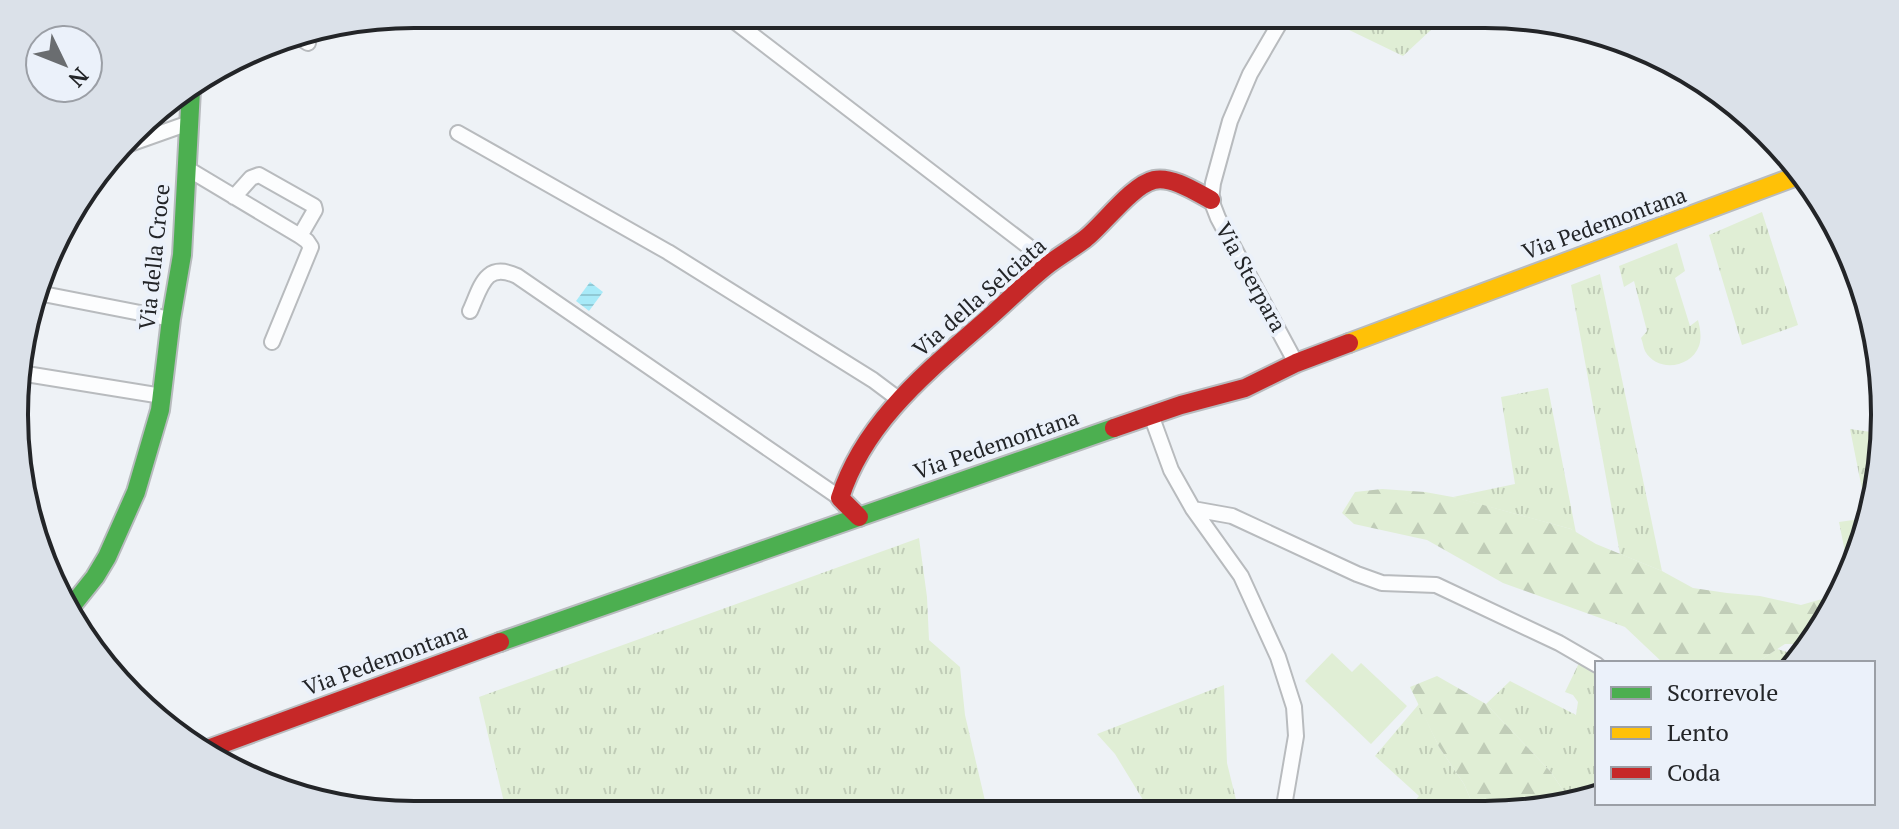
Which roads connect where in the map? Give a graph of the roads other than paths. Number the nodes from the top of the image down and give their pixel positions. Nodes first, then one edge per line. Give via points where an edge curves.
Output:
1 (743, 28) edge
2 (1277, 28) edge
3 (190, 100) edge
4 (189, 123) junction
5 (458, 133) dead end
6 (143, 139) edge
7 (188, 169) junction
8 (1791, 178) edge
9 (234, 197) junction
10 (1211, 200) junction
11 (300, 236) junction
12 (1050, 263) junction
13 (47, 295) edge
14 (470, 311) dead end
15 (171, 319) junction
16 (272, 342) dead end
17 (1296, 363) junction
18 (30, 375) edge
19 (162, 396) junction
20 (901, 401) junction
21 (1151, 415) junction
22 (840, 498) junction
23 (1193, 509) junction
24 (859, 517) junction
25 (76, 600) edge
26 (1595, 664) edge
27 (216, 746) edge
28 (1285, 801) edge

1 - 12 street
2 - 10 street, Via Sterpara via 1236,105
3 - 4 street, Via della Croce
4 - 6 street
4 - 7 street, Via della Croce
5 - 20 street via 668,252
7 - 9 street
7 - 15 street, Via della Croce
8 - 17 street, Via Pedemontana
9 - 11 street
9 - 11 street via 259,175 314,206
10 - 12 street, Via della Selciata via 1169,180 1152,180
10 - 17 street, Via Sterpara
11 - 16 street via 311,247 309,255
12 - 20 street, Via della Selciata
13 - 15 street
14 - 22 street via 491,273 503,270 517,276
15 - 19 street, Via della Croce
17 - 21 street, Via Pedemontana via 1245,388
18 - 19 street
19 - 25 street, Via della Croce via 136,492 101,567
20 - 22 street, Via della Selciata via 856,457
21 - 23 street via 1171,470
21 - 24 street, Via Pedemontana
22 - 24 street
23 - 26 street via 1232,516 1382,583 1436,585
23 - 28 street via 1241,576 1294,707 1296,736
24 - 27 street, Via Pedemontana

